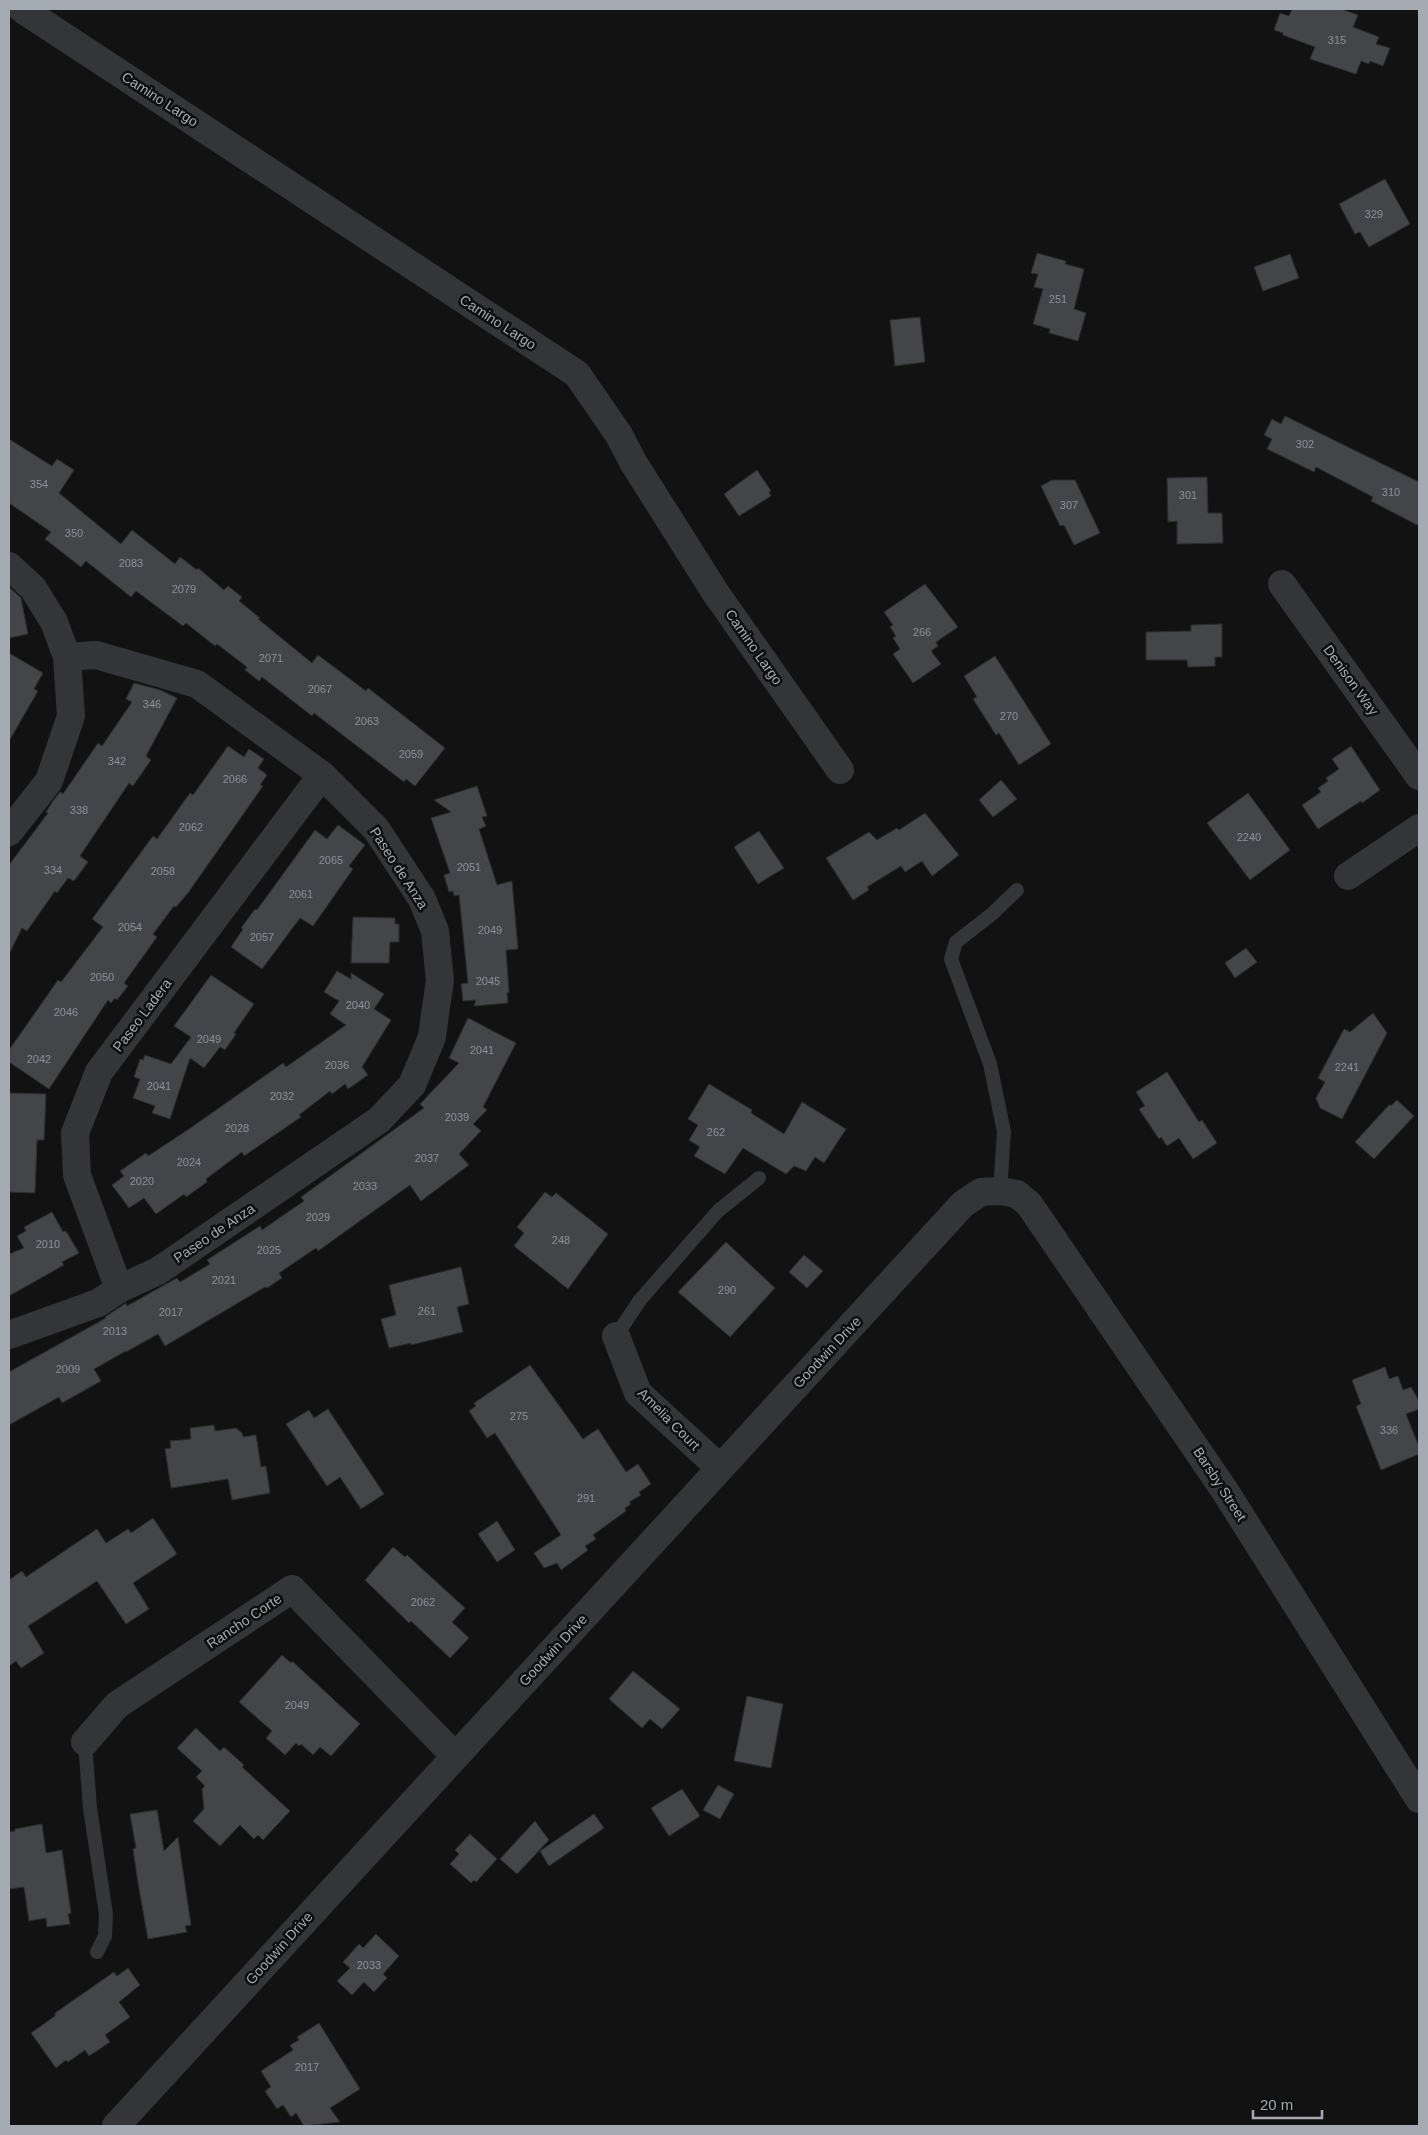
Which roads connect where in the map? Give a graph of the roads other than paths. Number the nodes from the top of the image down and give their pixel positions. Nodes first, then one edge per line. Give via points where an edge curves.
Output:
1 (22, 9) edge
2 (9, 566) edge
3 (1282, 584) dead end
4 (67, 657) junction
5 (840, 770) dead end
6 (322, 774) junction
7 (1419, 776) edge
8 (1419, 828) edge
9 (9, 832) edge
10 (1348, 876) dead end
11 (1017, 890) dead end
12 (759, 1178) dead end
13 (1000, 1191) junction
14 (119, 1289) junction
15 (9, 1335) edge
16 (616, 1336) joint
17 (720, 1468) junction
18 (85, 1742) joint
19 (455, 1756) junction
20 (1419, 1799) edge
21 (97, 1952) dead end
22 (116, 2126) edge

1 - 5 street, Camino Largo via 577,374 619,434 633,462 715,592
2 - 4 street via 33,588 54,622
3 - 7 street, Denison Way
4 - 6 street, Paseo de Anza via 96,655 198,684
4 - 9 street via 71,716 49,781
6 - 14 street, Paseo Ladera via 99,1072 75,1133 78,1175
6 - 14 street, Paseo de Anza via 376,829 422,899 435,931 440,981 432,1037 412,1085 379,1120 158,1272
8 - 10 street
11 - 13 lane via 956,942 951,959 990,1064 1004,1132
12 - 16 lane via 718,1211 640,1300
13 - 17 street, Goodwin Drive via 981,1192 963,1204
13 - 20 street, Barsby Street via 1017,1194 1030,1205 1225,1491
14 - 15 street, Paseo de Anza via 98,1303
16 - 17 street, Amelia Court via 638,1393
17 - 19 street, Goodwin Drive
18 - 19 street, Rancho Corte via 117,1705 292,1589
18 - 21 lane via 90,1808 106,1914 105,1936
19 - 22 street, Goodwin Drive

